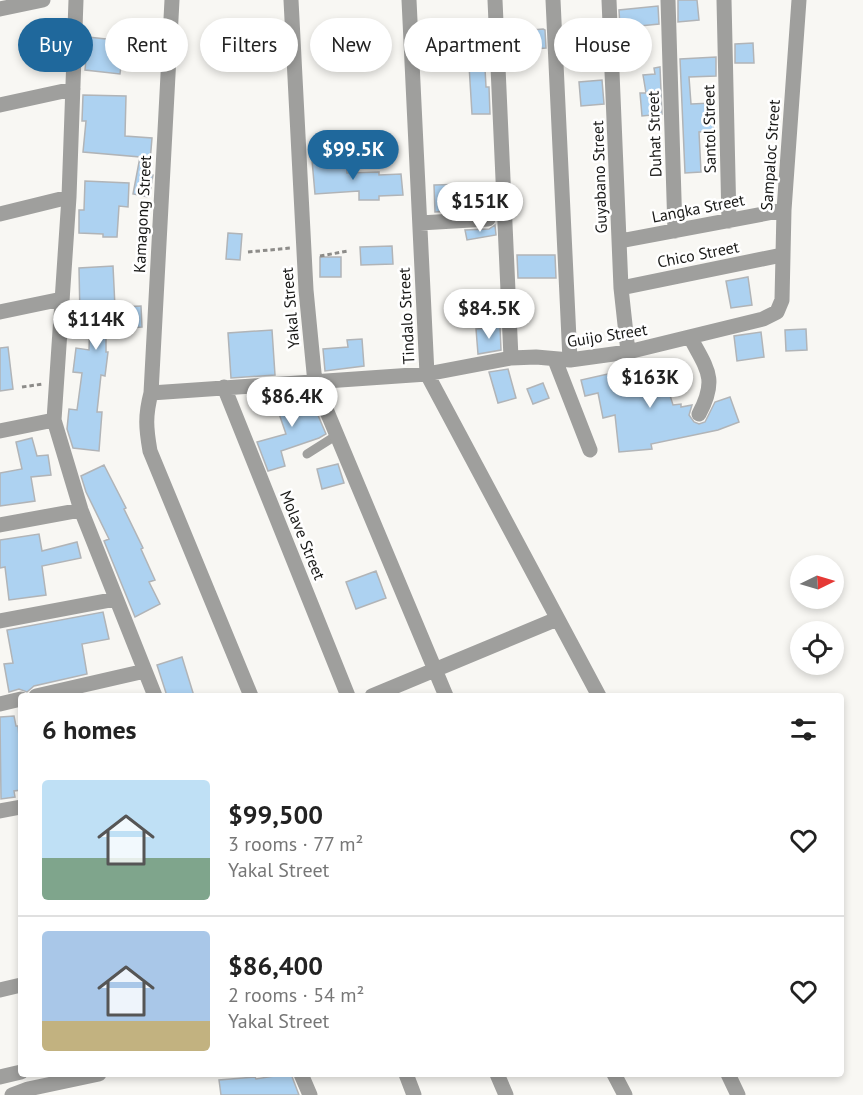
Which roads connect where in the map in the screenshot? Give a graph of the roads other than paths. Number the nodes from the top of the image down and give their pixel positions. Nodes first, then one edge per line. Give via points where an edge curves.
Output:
1 (43, 0) edge
2 (76, 0) edge
3 (172, 0) edge
4 (291, 0) edge
5 (409, 0) edge
6 (495, 0) edge
7 (553, 0) edge
8 (609, 0) edge
9 (668, 0) edge
10 (724, 0) edge
11 (799, 0) edge
12 (0, 9) edge
13 (73, 89) junction
14 (0, 105) edge
15 (69, 197) junction
16 (784, 210) junction
17 (0, 214) edge
18 (488, 219) dead end
19 (729, 221) junction
20 (420, 223) junction
21 (675, 231) junction
22 (620, 241) junction
23 (782, 255) junction
24 (621, 288) junction
25 (62, 298) junction
26 (0, 312) edge
27 (777, 312) joint
28 (690, 337) junction
29 (628, 352) junction
30 (511, 358) junction
31 (563, 360) junction
32 (427, 374) junction
33 (315, 383) junction
34 (224, 387) junction
35 (151, 393) junction
36 (699, 414) dead end
37 (54, 420) junction
38 (0, 431) edge
39 (337, 435) junction
40 (590, 450) dead end
41 (307, 454) dead end
42 (81, 510) junction
43 (0, 525) edge
44 (116, 599) junction
45 (557, 619) junction
46 (0, 621) edge
47 (435, 670) junction
48 (145, 671) junction
49 (49, 693) edge
50 (154, 693) edge
51 (250, 693) edge
52 (347, 693) edge
53 (379, 693) edge
54 (445, 693) edge
55 (597, 693) edge
56 (18, 700) edge
57 (0, 704) edge
58 (18, 808) edge
59 (0, 811) edge
60 (18, 986) edge
61 (0, 990) edge
62 (18, 1073) edge
63 (0, 1077) edge
64 (85, 1077) edge
65 (302, 1077) edge
66 (407, 1077) edge
67 (498, 1077) edge
68 (616, 1077) edge
69 (729, 1077) edge
70 (12, 1095) edge
71 (310, 1095) edge
72 (414, 1095) edge
73 (506, 1095) edge
74 (625, 1095) edge
75 (738, 1095) edge

1 - 12 street
2 - 13 street
3 - 35 street, Kamagong Street
4 - 33 street, Yakal Street via 306,290
5 - 20 street, Tindalo Street
6 - 30 street
7 - 31 street
8 - 22 street, Guyabano Street
9 - 21 street, Duhat Street
10 - 19 street, Santol Street
11 - 16 street, Sampaloc Street
13 - 14 street
13 - 15 street
15 - 17 street
15 - 25 street
16 - 19 street, Langka Street
16 - 23 street, Sampaloc Street
18 - 20 street
19 - 21 street, Langka Street
20 - 32 street, Tindalo Street
21 - 22 street, Langka Street
22 - 24 street, Guyabano Street
23 - 24 street, Chico Street
23 - 27 street, Sampaloc Street via 782,300
24 - 29 street, Guyabano Street
25 - 26 street
25 - 37 street
27 - 28 street, Guijo Street
28 - 29 street, Guijo Street
28 - 36 street via 710,383
29 - 31 street, Guijo Street
30 - 31 street, Guijo Street
30 - 32 street, Guijo Street
31 - 40 street
32 - 33 street, Guijo Street
32 - 45 street, Tindalo Street
33 - 34 street, Guijo Street
33 - 39 street, Yakal Street
34 - 35 street, Guijo Street
34 - 52 street, Molave Street
35 - 51 street, Kamagong Street via 146,414 150,452
37 - 38 street
37 - 42 street
39 - 41 lane
39 - 47 street, Yakal Street
42 - 43 street
42 - 44 street
44 - 46 street
44 - 48 street
45 - 47 street
45 - 55 street, Tindalo Street
47 - 53 street
47 - 54 street, Yakal Street
48 - 49 street
48 - 50 street
56 - 57 street
58 - 59 street
60 - 61 street
62 - 63 street
64 - 70 street
65 - 71 street
66 - 72 street
67 - 73 street
68 - 74 street
69 - 75 street

